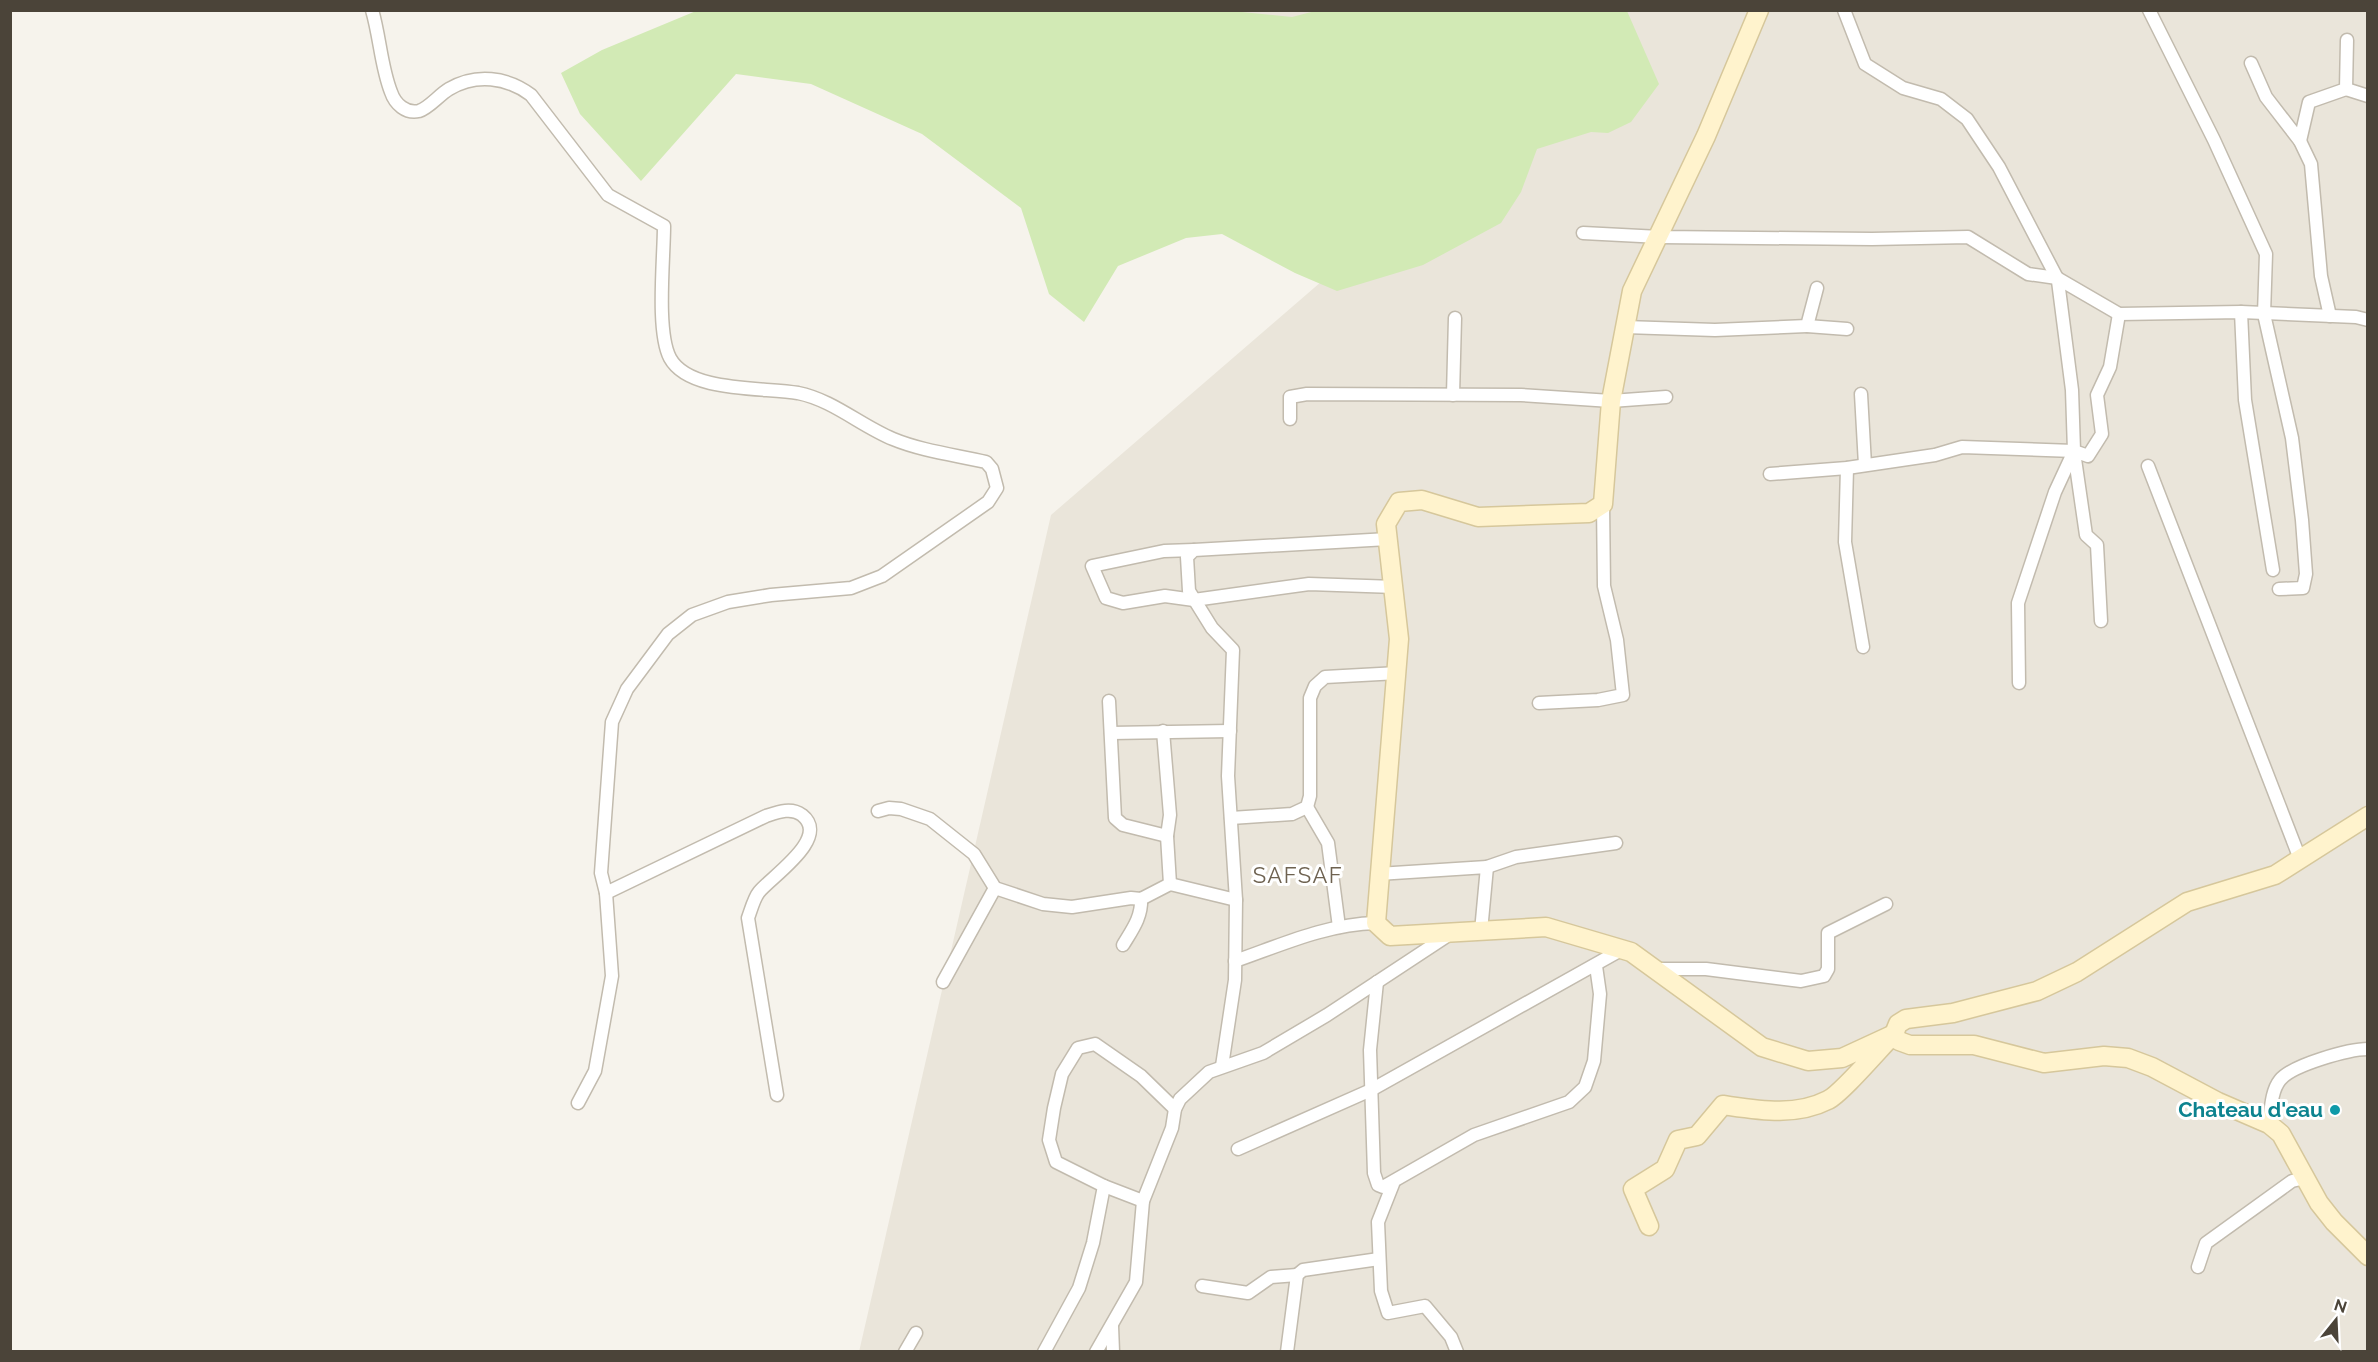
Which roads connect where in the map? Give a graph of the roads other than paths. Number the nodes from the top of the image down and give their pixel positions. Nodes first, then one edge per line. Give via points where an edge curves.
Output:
1 (372, 10) edge
2 (1759, 10) edge
3 (1844, 10) edge
4 (2149, 10) edge
5 (2347, 40) dead end
6 (2251, 63) dead end
7 (2346, 89) junction
8 (2367, 96) edge
9 (2301, 141) junction
10 (1583, 233) dead end
11 (1660, 237) junction
12 (2058, 279) junction
13 (1817, 288) dead end
14 (2241, 312) junction
15 (2119, 314) junction
16 (2265, 314) junction
17 (2330, 316) junction
18 (1455, 318) dead end
19 (2367, 320) edge
20 (1806, 326) junction
21 (1624, 327) junction
22 (1847, 328) dead end
23 (1861, 394) dead end
24 (1453, 395) junction
25 (1666, 397) dead end
26 (1611, 401) junction
27 (1290, 419) dead end
28 (2074, 451) junction
29 (1865, 465) junction
30 (2148, 466) dead end
31 (1847, 468) junction
32 (1770, 474) dead end
33 (1603, 504) junction
34 (1388, 539) junction
35 (1194, 550) junction
36 (2273, 570) dead end
37 (1395, 587) junction
38 (2279, 589) dead end
39 (1194, 600) junction
40 (2101, 621) dead end
41 (1863, 647) dead end
42 (1398, 673) junction
43 (2019, 683) dead end
44 (1109, 701) dead end
45 (1539, 703) dead end
46 (1163, 731) junction
47 (1230, 731) junction
48 (1111, 732) junction
49 (1307, 807) junction
50 (878, 811) dead end
51 (2367, 816) edge
52 (1231, 818) junction
53 (1167, 836) junction
54 (1616, 843) dead end
55 (2301, 859) junction
56 (1486, 867) junction
57 (1378, 874) junction
58 (1170, 884) junction
59 (995, 888) junction
60 (606, 893) junction
61 (1140, 899) junction
62 (1236, 900) junction
63 (1886, 904) dead end
64 (1376, 923) junction
65 (1339, 927) junction
66 (1481, 931) junction
67 (1451, 933) junction
68 (1123, 945) dead end
69 (1621, 950) junction
70 (1235, 961) junction
71 (1596, 966) junction
72 (1655, 969) junction
73 (943, 982) dead end
74 (1377, 982) junction
75 (1894, 1034) junction
76 (2367, 1049) edge
77 (1222, 1066) junction
78 (1371, 1090) junction
79 (777, 1095) dead end
80 (578, 1103) dead end
81 (1175, 1109) junction
82 (2268, 1124) junction
83 (1238, 1149) dead end
84 (2305, 1178) junction
85 (1393, 1184) junction
86 (1104, 1186) junction
87 (1143, 1201) junction
88 (1649, 1226) dead end
89 (2367, 1256) edge
90 (1379, 1258) junction
91 (2198, 1267) dead end
92 (1297, 1275) junction
93 (1202, 1286) dead end
94 (1112, 1321) junction
95 (916, 1333) dead end
96 (905, 1352) edge
97 (1044, 1352) edge
98 (1096, 1352) edge
99 (1113, 1352) edge
100 (1287, 1352) edge
101 (1457, 1352) edge

1 - 60 street via 391,93 407,111 420,111 450,89 471,80 495,79 516,84 531,95 608,195 664,226 663,334 670,359 681,371 714,384 800,393 893,439 986,462 992,469 997,488 988,501 882,576 851,588 728,602 692,615 668,634 627,689 612,722 600,873
2 - 11 street
3 - 12 street via 1865,64 1903,88 1941,99 1967,119 1999,167
4 - 16 street via 2266,254
5 - 7 street
6 - 9 street via 2266,97
7 - 8 street
7 - 9 street via 2310,102
9 - 17 street via 2311,164 2321,276
10 - 11 street
11 - 12 street via 1968,237 2028,274
11 - 21 street via 1632,291
12 - 15 street
12 - 28 street via 2072,390
13 - 20 street
14 - 15 street
14 - 16 street
14 - 36 street via 2245,400
15 - 28 street via 2110,367 2097,395 2102,434 2088,456
16 - 17 street
16 - 38 street via 2292,438 2306,574 2303,588
17 - 19 street
18 - 24 street
20 - 21 street via 1715,330
20 - 22 street
21 - 26 street
23 - 29 street
24 - 26 street
24 - 27 street via 1306,394 1290,397
25 - 26 street
26 - 33 street
28 - 29 street via 1962,447
28 - 40 street via 2086,535 2097,545
28 - 43 street via 2055,492 2018,603
29 - 31 street
30 - 55 street
31 - 32 street
31 - 41 street via 1845,542
33 - 34 street via 1589,513 1478,517 1422,500 1399,502 1386,524
33 - 45 street via 1604,586 1617,640 1623,695
34 - 35 street
34 - 37 street
35 - 39 street via 1187,557 1186,574
35 - 39 street via 1164,551 1092,566 1106,598 1123,603 1165,596
37 - 39 street via 1309,584
37 - 42 street
39 - 47 street via 1212,628 1233,650
42 - 49 street via 1325,677 1315,686 1310,698
42 - 57 street
44 - 48 street
46 - 47 street
46 - 48 street
46 - 53 street via 1170,815
47 - 52 street
48 - 53 street via 1115,818 1123,825
49 - 52 street via 1292,814
49 - 65 street via 1328,843
50 - 59 street via 901,809 930,819 974,854
51 - 55 street
52 - 62 street
53 - 58 street
54 - 56 street via 1516,857
55 - 75 street via 2276,875 2187,902 2077,972 2037,991 1953,1013 1906,1019 1898,1024
56 - 57 street
56 - 66 street
57 - 64 street
58 - 61 street
58 - 62 street
59 - 61 street via 1043,904 1072,907
59 - 73 street
60 - 79 street via 766,816 783,810 806,818 810,833 803,850 758,893 748,918
60 - 80 street via 612,976 595,1071
61 - 68 street via 1136,924
62 - 70 street
63 - 72 street via 1828,933 1828,969 1824,976 1801,981 1706,969
64 - 65 street
64 - 67 street via 1390,936
65 - 70 street
66 - 67 street
66 - 69 street via 1546,927
67 - 74 street
69 - 71 street
69 - 72 street via 1631,952
70 - 77 street
71 - 78 street
71 - 85 street via 1600,994 1594,1061 1585,1087 1561,1105 1474,1135
72 - 75 street via 1762,1047 1808,1061 1842,1058
74 - 77 street via 1263,1053
74 - 78 street via 1370,1050
75 - 82 street via 1910,1045 1974,1046 2044,1063 2104,1056 2128,1058
75 - 88 street via 1829,1100 1772,1112 1723,1105 1697,1136 1678,1140 1665,1169 1633,1189
76 - 82 street via 2347,1051 2288,1073 2276,1087
77 - 81 street via 1209,1072 1180,1099
78 - 83 street
78 - 85 street via 1374,1173 1378,1185
81 - 86 street via 1141,1076 1095,1044 1078,1048 1062,1074 1049,1140 1056,1162
81 - 87 street via 1172,1128
82 - 84 street via 2285,1140
84 - 89 street via 2334,1222
84 - 91 street via 2292,1181 2206,1243
85 - 90 street via 1378,1222
86 - 87 street
86 - 97 street via 1093,1243 1078,1288
87 - 94 street via 1136,1282
90 - 92 street via 1303,1270
90 - 101 street via 1381,1291 1388,1313 1425,1306 1451,1337
92 - 93 street via 1271,1277 1248,1293
92 - 100 street
94 - 98 street
94 - 99 street
95 - 96 street

